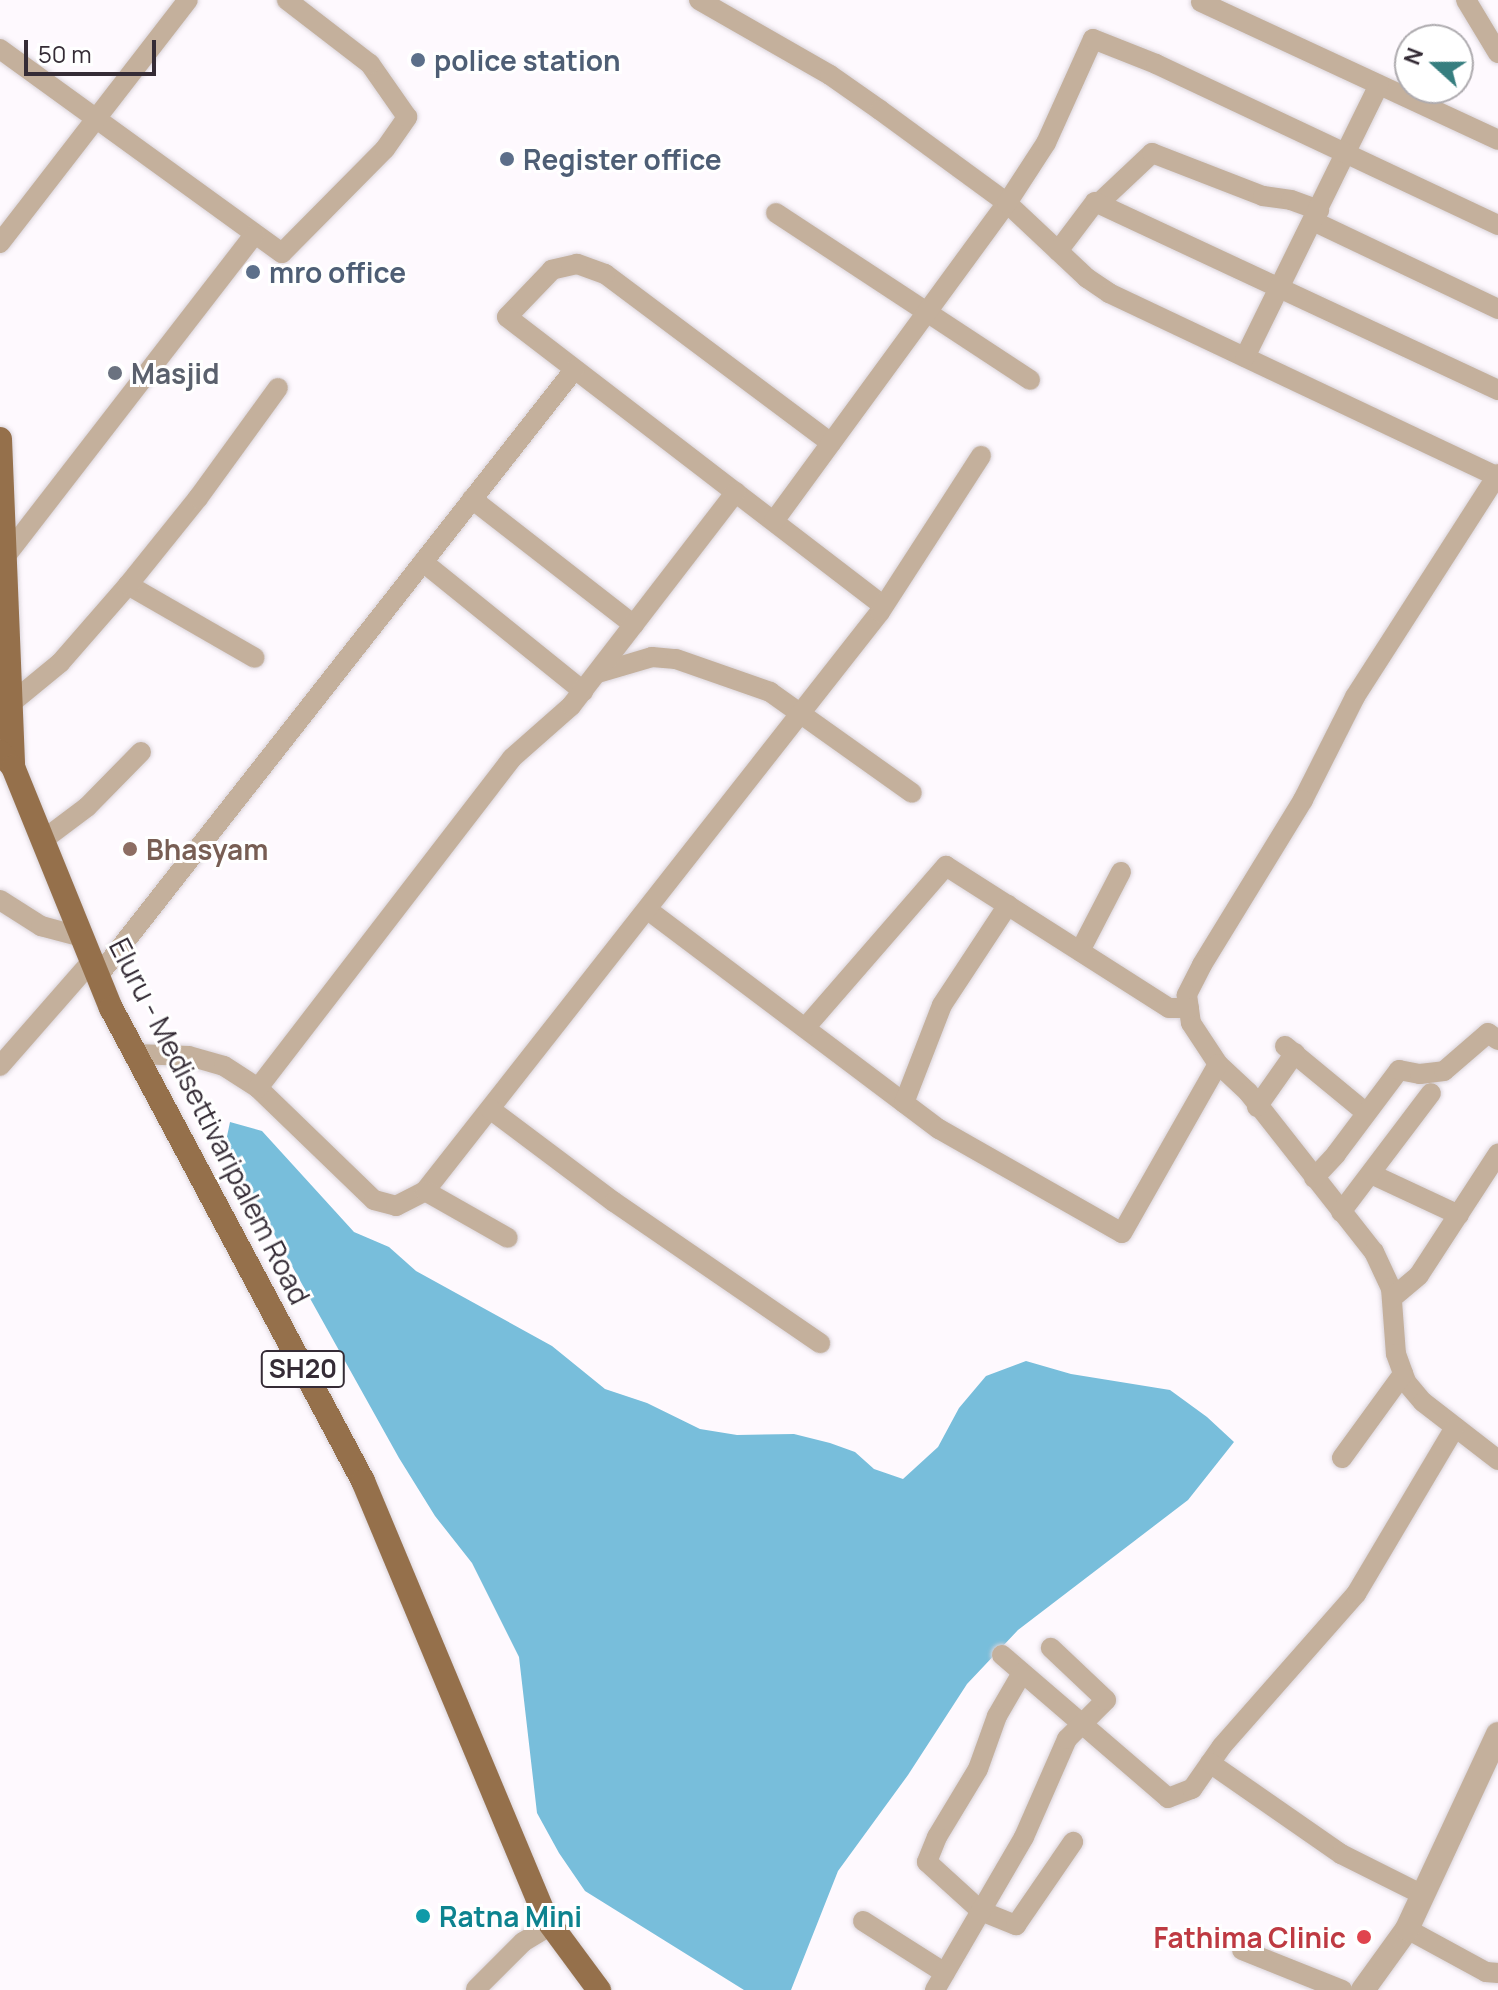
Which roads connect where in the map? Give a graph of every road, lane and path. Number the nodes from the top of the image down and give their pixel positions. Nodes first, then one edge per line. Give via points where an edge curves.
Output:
1 (188, 0) edge
2 (287, 0) edge
3 (699, 0) edge
4 (1466, 0) edge
5 (1201, 2) dead end
6 (0, 49) edge
7 (1498, 53) edge
8 (1379, 85) junction
9 (98, 120) junction
10 (1498, 140) edge
11 (1347, 154) junction
12 (1007, 203) junction
13 (1099, 203) junction
14 (776, 213) dead end
15 (1316, 216) junction
16 (1498, 225) edge
17 (255, 234) junction
18 (0, 243) edge
19 (1058, 251) junction
20 (1280, 288) junction
21 (1498, 309) edge
22 (929, 311) junction
23 (1245, 357) junction
24 (574, 370) junction
25 (1030, 380) dead end
26 (278, 388) dead end
27 (1498, 390) edge
28 (0, 439) edge
29 (831, 443) junction
30 (981, 456) dead end
31 (1497, 475) edge
32 (736, 492) junction
33 (472, 499) junction
34 (774, 521) junction
35 (5, 557) junction
36 (423, 562) junction
37 (128, 585) junction
38 (883, 606) junction
39 (634, 625) junction
40 (255, 658) dead end
41 (598, 673) junction
42 (583, 691) junction
43 (10, 704) junction
44 (802, 712) junction
45 (141, 752) dead end
46 (6, 759) edge
47 (912, 793) dead end
48 (43, 840) junction
49 (1121, 872) dead end
50 (0, 900) edge
51 (1008, 905) junction
52 (648, 910) junction
53 (82, 937) junction
54 (1080, 951) junction
55 (95, 969) junction
56 (1189, 1008) junction
57 (805, 1028) junction
58 (1498, 1040) edge
59 (136, 1054) junction
60 (1218, 1064) junction
61 (0, 1066) edge
62 (258, 1088) junction
63 (1431, 1093) dead end
64 (904, 1103) junction
65 (1257, 1107) junction
66 (490, 1109) junction
67 (1365, 1112) junction
68 (1498, 1154) edge
69 (1371, 1174) junction
70 (1314, 1178) junction
71 (425, 1191) junction
72 (1341, 1212) junction
73 (1459, 1215) junction
74 (508, 1238) dead end
75 (1392, 1298) junction
76 (820, 1343) dead end
77 (1403, 1374) junction
78 (1455, 1427) junction
79 (1342, 1458) dead end
80 (1498, 1460) edge
81 (1051, 1648) dead end
82 (1002, 1655) dead end
83 (1022, 1673) junction
84 (1081, 1726) junction
85 (1498, 1734) edge
86 (1493, 1762) edge
87 (1210, 1763) junction
88 (1073, 1842) dead end
89 (1423, 1895) junction
90 (981, 1911) junction
91 (863, 1921) dead end
92 (551, 1925) junction
93 (1407, 1929) junction
94 (1242, 1950) dead end
95 (1498, 1973) edge
96 (940, 1981) edge
97 (476, 1989) edge
98 (599, 1990) edge
99 (1342, 1990) edge
100 (1363, 1990) edge

1 - 9 street
2 - 17 street via 370,64 407,117 385,149 282,253
3 - 12 street via 830,75
4 - 7 street
5 - 8 street
6 - 9 street
8 - 10 street
8 - 11 street
9 - 17 street
9 - 18 street
11 - 12 street via 1093,39 1046,143
11 - 15 street
11 - 16 street
12 - 19 street
12 - 22 street
13 - 15 street via 1152,153 1263,196 1291,200
13 - 19 street
13 - 20 street
14 - 22 street
15 - 20 street
15 - 21 street
17 - 35 street
19 - 23 street via 1109,293
20 - 23 street
20 - 27 street
22 - 25 street
22 - 29 street
23 - 31 street
24 - 29 street via 507,317 552,270 577,264 605,274
24 - 32 street
24 - 33 street
26 - 37 street
28 - 35 main road, Eluru - Medisettivaripalem Road
29 - 34 street
30 - 38 street
31 - 56 street via 1355,697 1303,800 1202,965 1187,995
32 - 34 street
32 - 39 street
33 - 36 street
33 - 39 street
34 - 38 street
35 - 43 main road, Eluru - Medisettivaripalem Road
36 - 42 street
36 - 55 street
37 - 40 street
37 - 43 street via 60,663
38 - 44 street
39 - 41 street
41 - 42 street
41 - 44 street via 652,657 676,659 770,692
42 - 62 street via 512,758
43 - 46 main road, Eluru - Medisettivaripalem Road
44 - 47 street
44 - 52 street
45 - 48 street via 87,807
46 - 48 main road, Eluru - Medisettivaripalem Road / SH20
48 - 53 main road, Eluru - Medisettivaripalem Road / SH20
49 - 54 street
50 - 53 street via 41,926
51 - 54 street
51 - 57 street via 946,866
51 - 64 street via 942,1005
52 - 57 street
52 - 66 street
53 - 55 main road, Eluru - Medisettivaripalem Road / SH20
54 - 56 street via 1169,1008
55 - 59 main road, Eluru - Medisettivaripalem Road / SH20
55 - 61 street
56 - 60 street via 1191,1023
57 - 64 street
58 - 67 street via 1488,1033 1444,1071 1399,1070
59 - 62 street via 189,1056 224,1066
59 - 92 main road, Eluru - Medisettivaripalem Road / SH20 via 363,1481
60 - 64 street via 1122,1233 939,1129
60 - 65 street
62 - 71 street via 374,1200 396,1206
63 - 69 street
65 - 67 street via 1290,1050
65 - 70 street
66 - 71 street
66 - 76 street via 614,1202
67 - 70 street
68 - 73 street
69 - 72 street
69 - 73 street
70 - 72 street
71 - 74 street
72 - 75 street via 1374,1252
73 - 75 street via 1419,1275
75 - 77 street via 1396,1354
77 - 78 street via 1423,1402
77 - 79 street
78 - 80 street
78 - 87 street via 1356,1594
81 - 84 street via 1106,1700
82 - 83 street
83 - 84 street
83 - 90 street via 927,1862
84 - 87 street via 1168,1798 1192,1789
84 - 90 street via 1067,1739 1024,1837
85 - 86 street
86 - 89 street
87 - 89 street via 1341,1854
88 - 90 street via 1016,1925
89 - 93 street
90 - 96 street
91 - 96 street
92 - 97 street via 523,1942
92 - 98 main road, Eluru - Medisettivaripalem Road / SH20
93 - 95 street via 1486,1972
93 - 100 street
94 - 99 street

